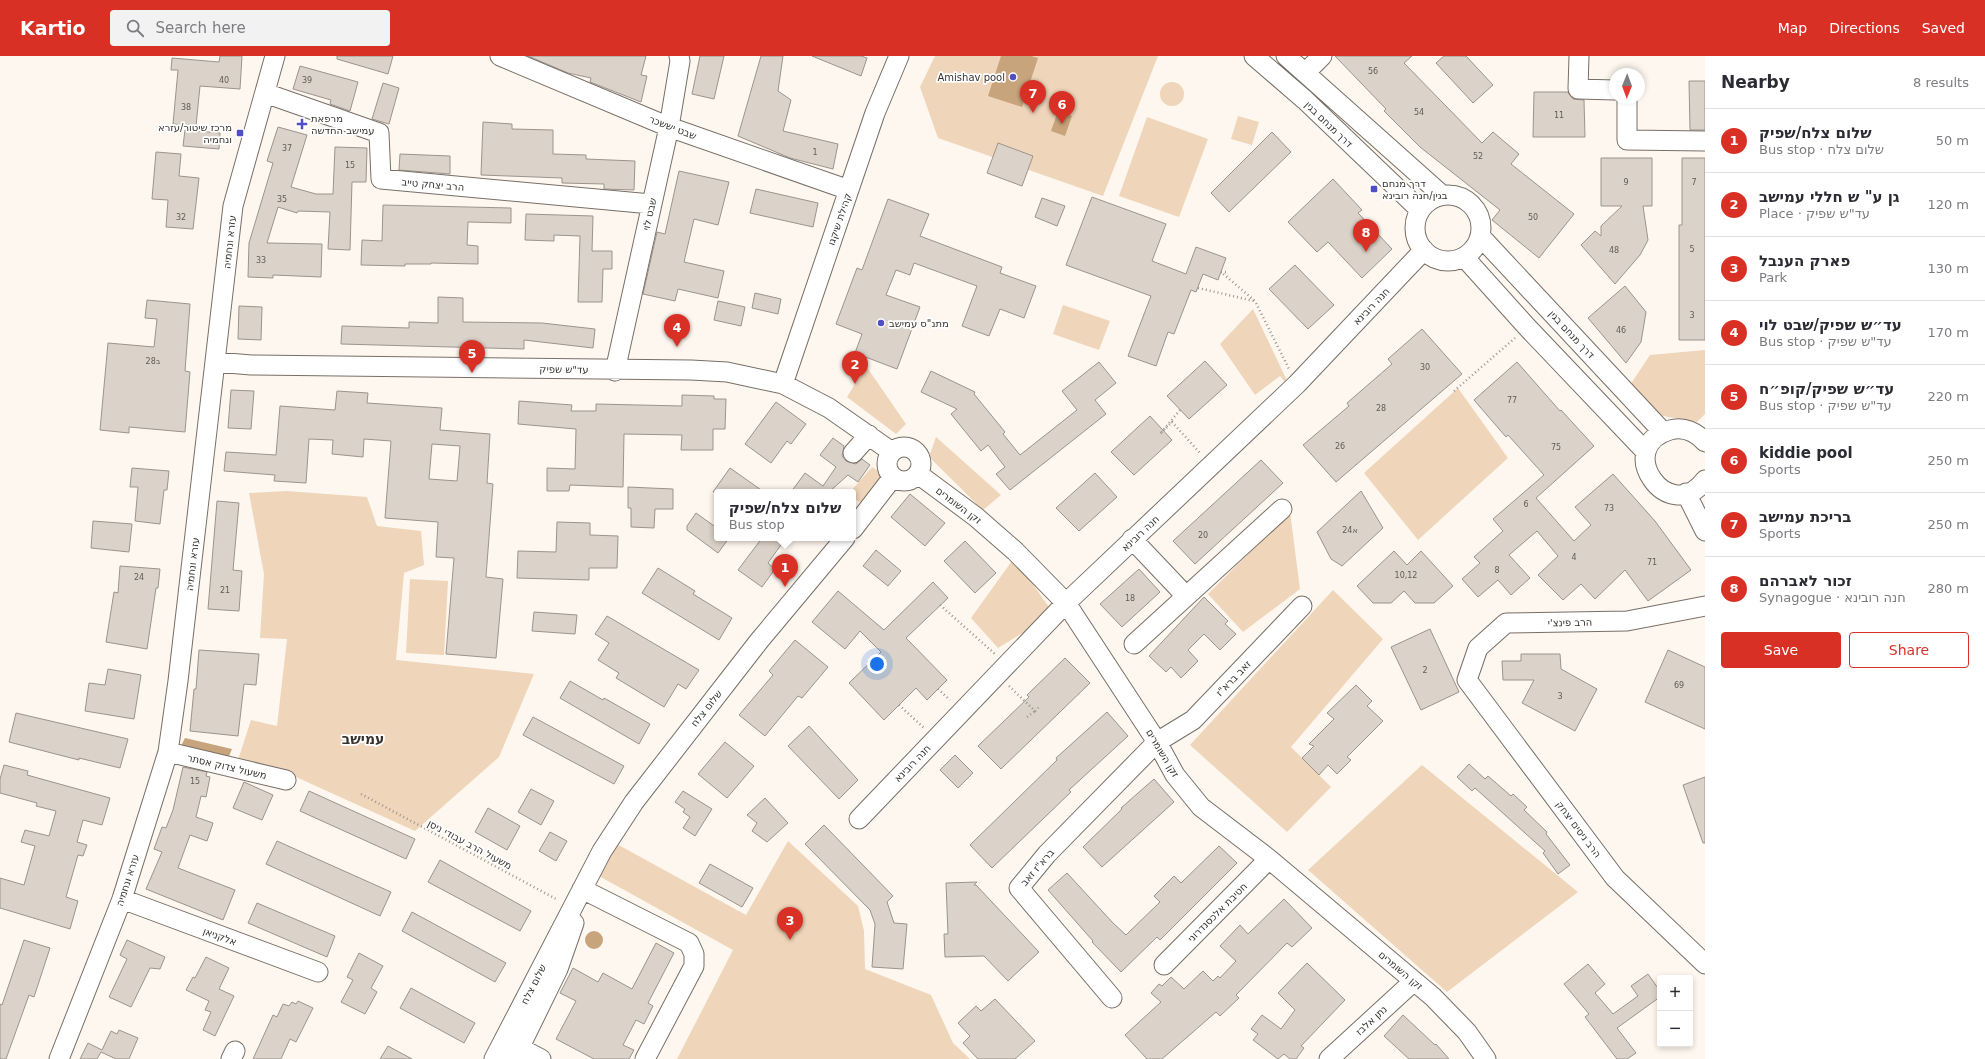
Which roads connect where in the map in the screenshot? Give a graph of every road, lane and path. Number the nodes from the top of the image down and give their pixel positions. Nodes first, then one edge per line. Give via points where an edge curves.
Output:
1 (275, 56) edge
2 (500, 56) edge
3 (679, 56) edge
4 (899, 56) edge
5 (1254, 56) edge
6 (1286, 56) edge
7 (1322, 56) edge
8 (1579, 56) edge
9 (1305, 73) junction
10 (1609, 90) edge
11 (265, 93) junction
12 (1627, 104) edge
13 (669, 127) junction
14 (1705, 141) edge
15 (849, 190) junction
16 (1442, 195) junction
17 (651, 204) junction
18 (1420, 210) junction
19 (1480, 236) junction
20 (1424, 250) junction
21 (1464, 256) junction
22 (1226, 272) dead end
23 (1198, 288) dead end
24 (1255, 301) junction
25 (1527, 327) junction
26 (216, 362) junction
27 (615, 371) junction
28 (783, 384) junction
29 (1297, 384) junction
30 (1454, 391) dead end
31 (1180, 410) dead end
32 (1663, 432) junction
33 (869, 435) junction
34 (1705, 442) edge
35 (892, 452) junction
36 (1646, 452) junction
37 (853, 453) dead end
38 (1211, 465) junction
39 (918, 474) junction
40 (893, 477) junction
41 (1705, 480) edge
42 (1686, 493) junction
43 (1282, 509) dead end
44 (856, 525) edge
45 (1705, 531) edge
46 (1132, 539) junction
47 (842, 541) edge
48 (1186, 596) junction
49 (1066, 603) junction
50 (940, 605) dead end
51 (1302, 606) dead end
52 (1705, 606) edge
53 (1134, 644) dead end
54 (1002, 669) junction
55 (1467, 680) joint
56 (899, 705) dead end
57 (1039, 707) dead end
58 (1035, 711) junction
59 (1027, 716) dead end
60 (935, 739) junction
61 (1157, 742) junction
62 (168, 752) junction
63 (286, 780) dead end
64 (361, 794) dead end
65 (859, 819) dead end
66 (1269, 859) junction
67 (582, 889) junction
68 (122, 899) junction
69 (572, 908) junction
70 (1705, 964) edge
71 (1164, 965) dead end
72 (318, 972) dead end
73 (1414, 981) junction
74 (1112, 998) dead end
75 (508, 1054) edge
76 (59, 1059) edge
77 (541, 1059) edge
78 (645, 1059) edge
79 (1329, 1059) edge
80 (1486, 1059) edge

1 - 11 street, עזרא ונחמיה
2 - 13 street, שבט יששכר
3 - 13 street, שבט לוי
4 - 15 street, קהילת שיקגו via 875,113
5 - 18 street, דרך מנחם בגין via 1305,100
6 - 9 street
7 - 9 street
8 - 10 street via 1578,89
9 - 16 street
11 - 17 street, הרב יצחק טייב via 379,133 381,179
11 - 26 street, עזרא ונחמיה via 233,206
12 - 14 street via 1626,140
13 - 15 street, שבט יששכר
13 - 17 street, שבט לוי
15 - 28 street, קהילת שיקגו
16 - 18 street via 1433,198
16 - 19 street via 1461,197 1469,202 1480,218
17 - 27 street, שבט לוי
18 - 20 street via 1415,230
19 - 21 street via 1474,248
19 - 32 street, דרך מנחם בגין
20 - 21 street via 1433,257 1444,260 1456,260
20 - 29 street, חנה רובינא
21 - 25 street
22 - 24 path via 1221,272
23 - 24 path
24 - 29 path
25 - 30 path
25 - 36 street
26 - 27 street, עד"ש שפיק via 250,365
26 - 62 street, עזרא ונחמיה
27 - 28 street, עד"ש שפיק via 727,372
28 - 33 street, עד"ש שפיק via 829,408
29 - 38 street, חנה רובינא
31 - 38 path via 1160,434 1172,422
32 - 34 street via 1682,429 1691,431
32 - 36 street via 1650,444
33 - 35 street, עד"ש שפיק
33 - 37 street
35 - 39 street via 900,448 913,450 920,461
35 - 40 street via 887,467
36 - 42 street via 1645,463 1654,484 1663,491 1674,494
38 - 46 street, חנה רובינא
39 - 40 street via 906,481
39 - 49 street, זקן השומרים via 982,522 1015,551
40 - 44 street
41 - 42 street via 1694,490
42 - 45 street
43 - 48 street
46 - 48 street
46 - 49 street, חנה רובינא
47 - 67 street, שלום צלח via 759,641 634,802 602,851
48 - 53 street
49 - 54 street, חנה רובינא
49 - 61 street, זקן השומרים
50 - 54 path
51 - 61 street, זאב ברא"ז via 1193,720
52 - 55 street, הרב פינצ'י via 1627,621 1506,623 1478,648
54 - 58 path
54 - 60 street, חנה רובינא
55 - 70 street, הרב ניסים יצחק via 1615,878
56 - 60 path
57 - 58 path
58 - 59 path
60 - 65 street, חנה רובינא
61 - 66 street, זקן השומרים via 1175,775 1201,807
61 - 74 street, ברא"ז זאב via 1046,854 1019,888
62 - 63 street, משעול צדוק אסתר
62 - 68 street, עזרא ונחמיה
64 - 69 path, משעול הרב עבודי ניסן
66 - 71 street, חטיבת אלכסנדרוני
66 - 73 street, זקן השומרים
67 - 69 street, שלום צלח
67 - 75 street, שלום צלח via 567,948
67 - 78 street via 689,943 694,954 694,966
68 - 72 street, אלקניאן
68 - 76 street, עזרא ונחמיה
69 - 75 street, שלום צלח
73 - 79 street, נתן אלבז
73 - 80 street, זקן השומרים via 1467,1032
75 - 77 street

